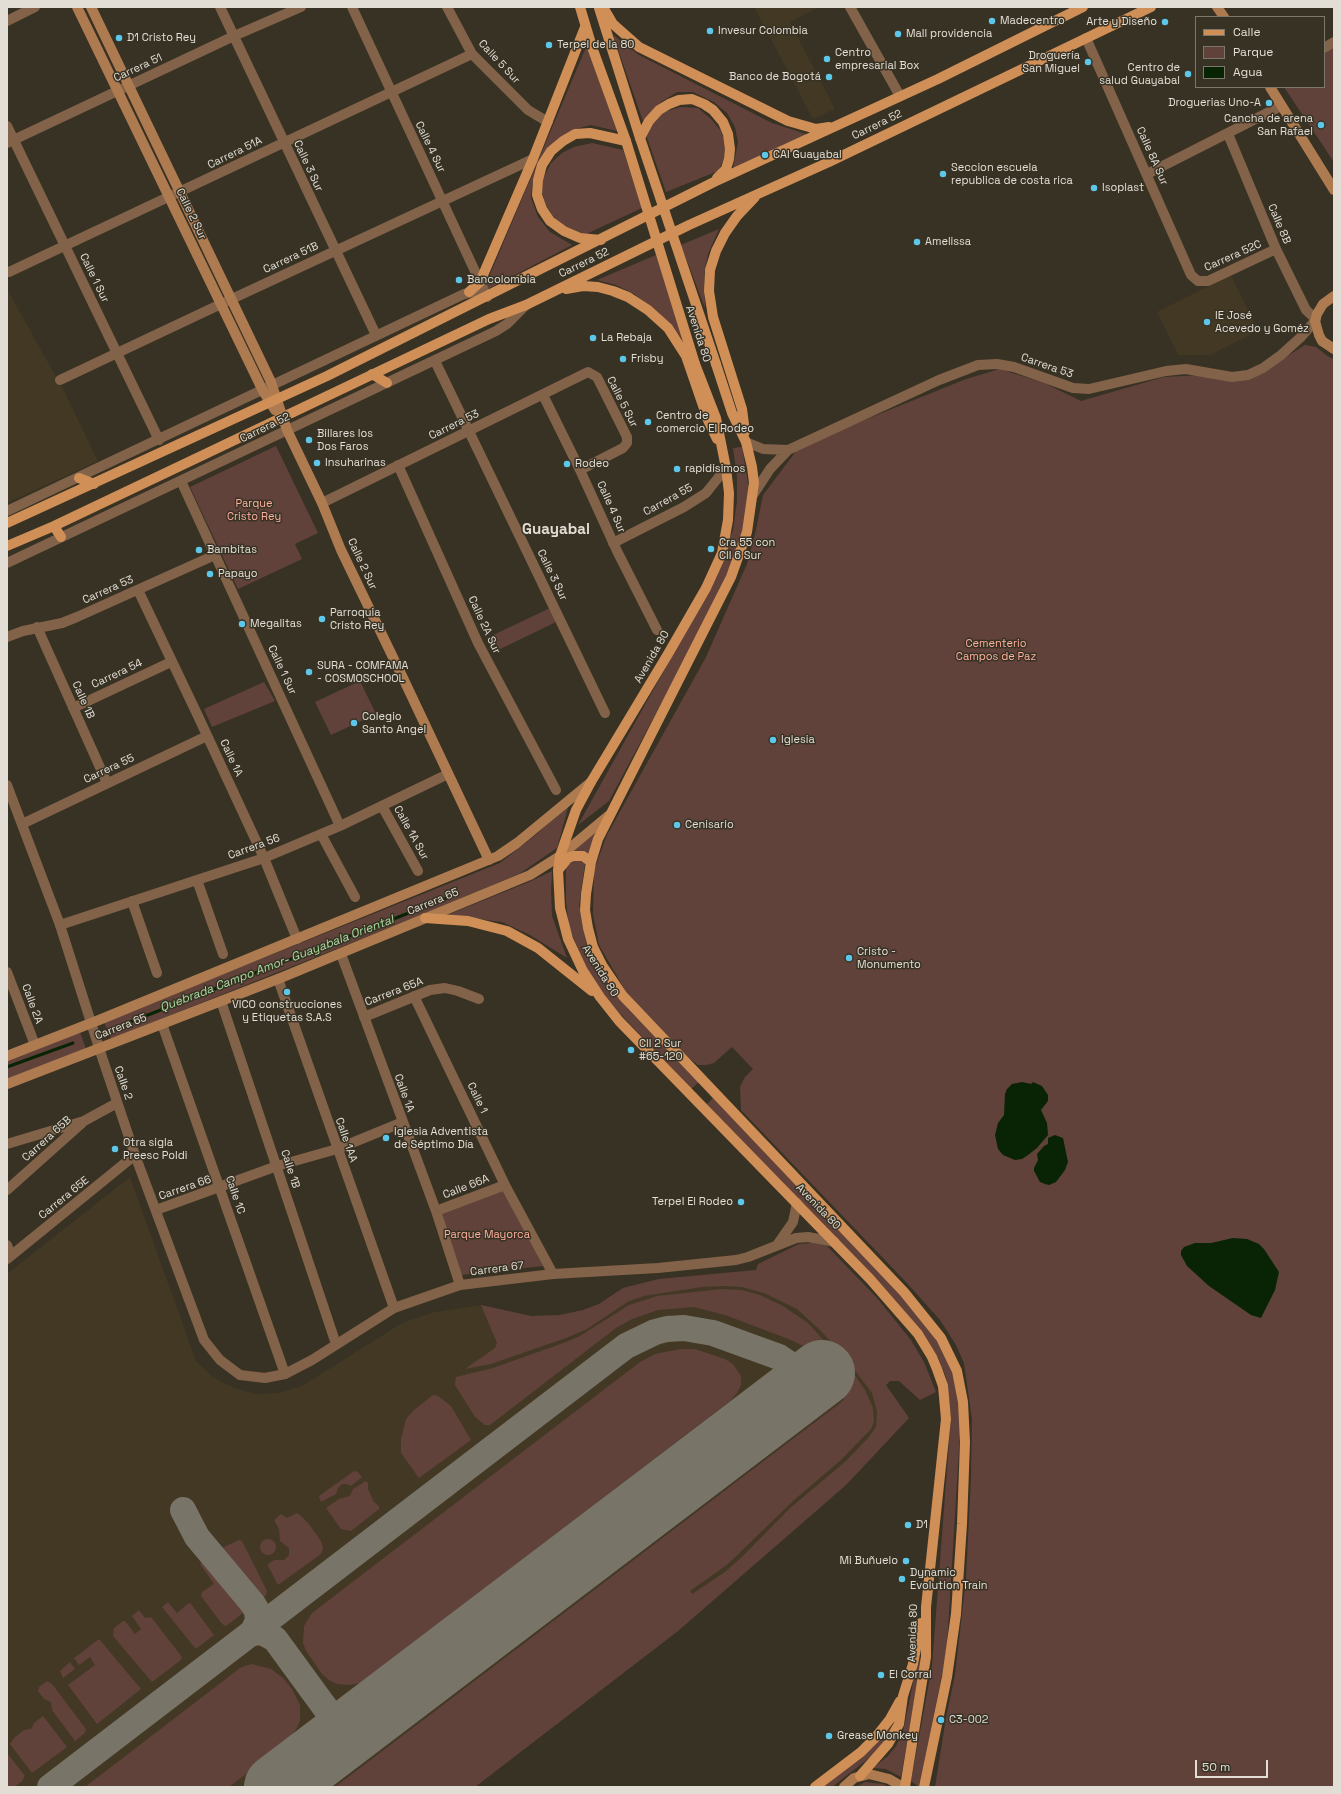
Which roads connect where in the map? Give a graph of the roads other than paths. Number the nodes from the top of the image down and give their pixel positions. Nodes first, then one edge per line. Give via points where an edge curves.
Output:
1 (35, 7) edge
2 (77, 7) edge
3 (91, 7) edge
4 (220, 7) edge
5 (301, 7) edge
6 (352, 7) edge
7 (447, 7) edge
8 (580, 7) edge
9 (599, 7) edge
10 (603, 7) edge
11 (850, 7) edge
12 (1083, 7) edge
13 (1151, 7) edge
14 (1217, 7) edge
15 (1223, 16) edge
16 (7, 21) edge
17 (585, 27) junction
18 (234, 36) junction
19 (1086, 38) junction
20 (1334, 42) edge
21 (1325, 47) edge
22 (472, 54) junction
23 (129, 85) junction
24 (1271, 88) edge
25 (118, 91) junction
26 (390, 92) junction
27 (900, 96) junction
28 (1282, 106) junction
29 (548, 122) junction
30 (7, 126) edge
31 (838, 126) junction
32 (1228, 134) junction
33 (640, 138) junction
34 (10, 141) edge
35 (626, 141) junction
36 (284, 143) junction
37 (533, 159) junction
38 (1147, 174) junction
39 (714, 182) junction
40 (769, 187) junction
41 (1334, 190) edge
42 (180, 192) junction
43 (169, 197) junction
44 (442, 201) junction
45 (601, 240) junction
46 (65, 246) junction
47 (1276, 249) junction
48 (335, 251) junction
49 (9, 272) dead end
50 (1198, 281) joint
51 (480, 282) junction
52 (555, 291) junction
53 (469, 292) junction
54 (1334, 296) edge
55 (487, 297) junction
56 (231, 299) junction
57 (221, 304) junction
58 (526, 305) junction
59 (1316, 320) junction
60 (376, 335) junction
61 (1319, 335) junction
62 (1301, 337) junction
63 (1334, 349) edge
64 (117, 353) junction
65 (435, 361) junction
66 (372, 374) junction
67 (597, 377) joint
68 (60, 380) dead end
69 (387, 383) junction
70 (273, 386) junction
71 (263, 391) junction
72 (543, 395) junction
73 (274, 401) junction
74 (281, 417) junction
75 (287, 430) junction
76 (469, 431) junction
77 (159, 440) junction
78 (746, 442) junction
79 (788, 450) junction
80 (724, 454) junction
81 (398, 466) junction
82 (726, 468) junction
83 (580, 470) junction
84 (79, 478) junction
85 (181, 481) junction
86 (94, 484) junction
87 (753, 495) junction
88 (322, 503) junction
89 (7, 511) edge
90 (7, 523) edge
91 (54, 526) junction
92 (61, 537) junction
93 (613, 543) junction
94 (7, 546) edge
95 (215, 555) junction
96 (7, 563) edge
97 (138, 590) junction
98 (37, 627) junction
99 (657, 630) dead end
100 (7, 637) edge
101 (171, 662) junction
102 (73, 708) junction
103 (605, 713) dead end
104 (207, 736) junction
105 (448, 774) junction
106 (591, 782) junction
107 (107, 783) junction
108 (7, 785) edge
109 (556, 790) dead end
110 (10, 803) edge
111 (382, 806) junction
112 (608, 816) junction
113 (22, 824) junction
114 (340, 826) junction
115 (320, 834) junction
116 (560, 856) junction
117 (264, 858) junction
118 (489, 860) junction
119 (591, 862) junction
120 (558, 870) junction
121 (418, 871) dead end
122 (197, 880) junction
123 (355, 897) dead end
124 (132, 901) junction
125 (425, 918) junction
126 (60, 925) junction
127 (298, 939) junction
128 (223, 954) dead end
129 (341, 954) junction
130 (7, 972) edge
131 (156, 973) dead end
132 (278, 979) junction
133 (414, 996) junction
134 (600, 997) junction
135 (479, 999) dead end
136 (222, 1001) junction
137 (364, 1017) junction
138 (92, 1023) junction
139 (162, 1024) junction
140 (34, 1045) junction
141 (99, 1048) junction
142 (7, 1056) edge
143 (7, 1084) edge
144 (117, 1103) junction
145 (84, 1121) junction
146 (403, 1122) junction
147 (7, 1144) edge
148 (337, 1149) junction
149 (136, 1155) junction
150 (277, 1166) junction
151 (505, 1185) junction
152 (220, 1188) junction
153 (7, 1190) edge
154 (797, 1203) junction
155 (156, 1210) junction
156 (436, 1211) junction
157 (835, 1242) junction
158 (7, 1245) edge
159 (776, 1247) junction
160 (9, 1257) edge
161 (554, 1274) junction
162 (460, 1286) junction
163 (394, 1308) junction
164 (336, 1344) junction
165 (285, 1374) junction
166 (240, 1375) joint
167 (926, 1607) junction
168 (903, 1696) junction
169 (860, 1776) junction
170 (815, 1787) edge
171 (844, 1787) edge
172 (904, 1787) edge
173 (924, 1787) edge

1 - 16 street
2 - 25 main road, Calle 2 Sur
3 - 23 main road, Calle 2 Sur
4 - 18 street, Calle 3 Sur
5 - 18 street, Carrera 51
6 - 26 street, Calle 4 Sur
7 - 22 street, Calle 5 Sur
8 - 17 main road, Avenida 80
9 - 33 main road, Avenida 80
10 - 31 main road via 613,24 639,47 788,121 816,129
11 - 27 street
12 - 27 main road, Carrera 52
13 - 19 main road, Carrera 52
14 - 15 main road
17 - 29 main road
17 - 35 main road, Avenida 80
18 - 23 street, Carrera 51
18 - 36 street, Calle 3 Sur
19 - 38 street, Calle 8A Sur
19 - 40 main road, Carrera 52 via 829,162
20 - 21 street
22 - 26 street, Carrera 51A
22 - 29 street, Calle 5 Sur via 528,110
23 - 25 street, Carrera 51
23 - 42 main road, Calle 2 Sur
24 - 28 main road
25 - 34 street, Carrera 51
25 - 43 main road, Calle 2 Sur
26 - 36 street, Carrera 51A
26 - 44 street, Calle 4 Sur
27 - 31 main road, Carrera 52
28 - 32 street
28 - 41 main road
29 - 37 main road
30 - 34 street, Calle 1 Sur
31 - 39 main road, Carrera 52
32 - 38 street
32 - 47 street, Calle 8B
33 - 39 main road via 649,121 669,104 692,99 704,104 723,122 728,134 729,159 726,168
33 - 78 main road, Avenida 80, bridge via 732,413
34 - 46 street, Calle 1 Sur
35 - 45 main road via 590,133 575,134 552,151 542,165 538,180 537,195 550,221 564,232 580,238
35 - 80 main road, Avenida 80, bridge via 695,364 716,418
36 - 42 street, Carrera 51A
36 - 48 street, Calle 3 Sur
37 - 44 street, Carrera 51B
37 - 51 main road
38 - 50 street, Calle 8A Sur via 1191,275
39 - 45 main road, Carrera 52
40 - 52 main road, Carrera 52
40 - 78 main road via 751,201 725,233 710,270 712,317 742,409
42 - 43 street, Carrera 51A
42 - 56 main road, Calle 2 Sur
43 - 46 street, Carrera 51A
43 - 57 main road, Calle 2 Sur
44 - 48 street, Carrera 51B
44 - 51 street, Calle 4 Sur
45 - 55 main road, Carrera 52
46 - 49 street, Carrera 51A
46 - 64 street, Calle 1 Sur
47 - 50 street, Carrera 52C via 1208,281
47 - 59 street, Calle 8B via 1306,310
48 - 56 street, Carrera 51B
48 - 60 street, Calle 3 Sur
51 - 53 main road
51 - 55 street, Calle 4 Sur
52 - 58 main road, Carrera 52
52 - 80 main road via 583,286 613,291 648,310 668,328 686,356 708,420
53 - 55 street
53 - 60 street
54 - 59 main road via 1322,304
55 - 73 main road, Carrera 52
56 - 57 street, Carrera 51B
56 - 70 main road, Calle 2 Sur
57 - 64 street, Carrera 51B
57 - 71 main road, Calle 2 Sur
58 - 65 street, Carrera 52 via 496,331
58 - 66 main road, Carrera 52 via 489,319
59 - 61 main road
59 - 62 street, Carrera 53
60 - 70 street
61 - 62 street
61 - 63 main road
62 - 79 street, Carrera 53 via 1264,368 1248,375 1232,377 1186,369 1172,370 1089,389 1073,388 997,364 978,365 939,380
64 - 68 street, Carrera 51B
64 - 77 street, Calle 1 Sur
65 - 69 street, Carrera 52
65 - 76 street, Calle 3 Sur
66 - 69 main road
66 - 74 main road, Carrera 52
67 - 72 street, Carrera 53 via 588,372
67 - 83 street, Calle 5 Sur via 627,437 627,443 623,448
69 - 75 street, Carrera 52
70 - 71 street
70 - 73 main road, Calle 2 Sur
71 - 73 main road, Calle 2 Sur
71 - 77 street
72 - 76 street, Carrera 53
72 - 83 street, Calle 4 Sur
73 - 74 main road, Calle 2 Sur
73 - 86 main road, Carrera 52
74 - 75 main road, Calle 2 Sur
74 - 91 main road, Carrera 52
75 - 85 street, Carrera 52
75 - 88 main road, Calle 2 Sur
76 - 81 street, Carrera 53
76 - 103 street, Calle 3 Sur
77 - 84 street
78 - 79 street, Carrera 53 via 763,449
78 - 87 main road, Avenida 80 via 752,467
79 - 87 street, Carrera 53 via 770,469
80 - 82 main road, Avenida 80
81 - 88 street, Carrera 53
81 - 109 street, Calle 2A Sur via 478,643
82 - 93 street, Carrera 55 via 706,493
82 - 106 main road, Avenida 80 via 729,493 728,520 722,552 706,588
83 - 93 street, Calle 4 Sur
84 - 86 main road
84 - 89 street
85 - 92 street, Carrera 52
85 - 95 street, Calle 1 Sur
86 - 90 main road, Carrera 52
87 - 112 main road, Avenida 80 via 747,532 731,576
88 - 105 main road, Calle 2 Sur via 341,550
91 - 92 main road
91 - 94 main road, Carrera 52
92 - 96 street, Carrera 52
93 - 99 street, Calle 4 Sur
95 - 97 street, Carrera 53
95 - 114 street, Calle 1 Sur
97 - 98 street, Carrera 53 via 62,623
97 - 101 street, Calle 1A
98 - 100 street, Carrera 53
98 - 102 street, Calle 1B
101 - 102 street, Carrera 54
101 - 104 street, Calle 1A
102 - 107 street, Calle 1B
104 - 107 street, Carrera 55
104 - 117 street, Calle 1A
105 - 111 street, Carrera 56
105 - 118 main road, Calle 2 Sur
106 - 116 main road, Avenida 80 via 576,810
106 - 118 main road, Carrera 65 via 517,843
107 - 113 street, Carrera 55
108 - 110 street, Calle 2
110 - 113 street, Calle 2
111 - 114 street, Carrera 56
111 - 121 street, Calle 1A Sur
112 - 116 main road, Carrera 65
112 - 119 main road, Avenida 80
113 - 126 street, Calle 2
114 - 115 street, Carrera 56
115 - 117 street, Carrera 56
115 - 123 street
116 - 120 main road, Avenida 80
116 - 125 main road, Carrera 65 via 530,875
117 - 122 street, Carrera 56
117 - 127 street, Calle 1A
118 - 127 main road, Carrera 65
119 - 120 main road via 583,856 572,856 562,863
119 - 173 main road, Avenida 80 via 585,910 588,928 593,947 613,982 632,1007 904,1292 941,1338 957,1371 963,1402 965,1442 956,1614 947,1677
120 - 134 main road, Avenida 80 via 560,908 568,939 583,971
122 - 124 street, Carrera 56
122 - 128 street
124 - 126 street, Carrera 56
124 - 131 street
125 - 129 main road, Carrera 65
125 - 134 main road via 468,921 507,931 538,948
126 - 138 street, Calle 2
127 - 138 main road, Carrera 65
129 - 132 main road, Carrera 65
129 - 137 street, Calle 1A
130 - 140 street, Calle 2A
132 - 136 main road, Carrera 65
132 - 148 street, Calle 1AA
133 - 135 street, Carrera 65A via 445,988
133 - 137 street, Carrera 65A
133 - 151 street, Calle 1
134 - 154 main road, Avenida 80 via 619,1021
136 - 139 main road, Carrera 65
136 - 150 street, Calle 1B
137 - 146 street, Calle 1A
138 - 140 main road, Carrera 65
138 - 141 street, Calle 2
139 - 141 main road, Carrera 65
139 - 152 street, Calle 1C
140 - 142 main road, Carrera 65
141 - 143 main road, Carrera 65
141 - 144 street, Calle 2
144 - 145 street, Carrera 65B
144 - 149 street, Calle 2
145 - 147 street, Carrera 65B
145 - 153 street, Carrera 65B
146 - 148 street, Carrera 66
146 - 156 street, Calle 1A
148 - 150 street, Carrera 66
148 - 163 street, Calle 1AA
149 - 155 street, Calle 2
149 - 160 street, Carrera 65E
150 - 152 street, Carrera 66
150 - 164 street, Calle 1B
151 - 156 street, Calle 66A
151 - 161 street, Calle 1
152 - 155 street, Carrera 66
152 - 165 street, Calle 1C
154 - 157 main road, Avenida 80
154 - 159 street via 793,1222
155 - 166 street, Calle 2 via 204,1340 220,1360
156 - 162 street, Calle 1A
157 - 159 street, Carrera 67 via 808,1237 796,1238
157 - 167 main road, Avenida 80 via 918,1334 932,1357 943,1386 946,1420
158 - 160 street
159 - 161 street, Carrera 67 via 736,1260
161 - 162 street, Carrera 67
162 - 163 street, Carrera 67
163 - 164 street, Carrera 67
164 - 165 street, Carrera 67 via 308,1363
165 - 166 street, Carrera 67 via 265,1378
167 - 168 main road
167 - 172 main road, Avenida 80 via 926,1657
168 - 169 main road via 895,1734
168 - 170 main road via 875,1738
169 - 171 main road
169 - 172 main road via 878,1775

